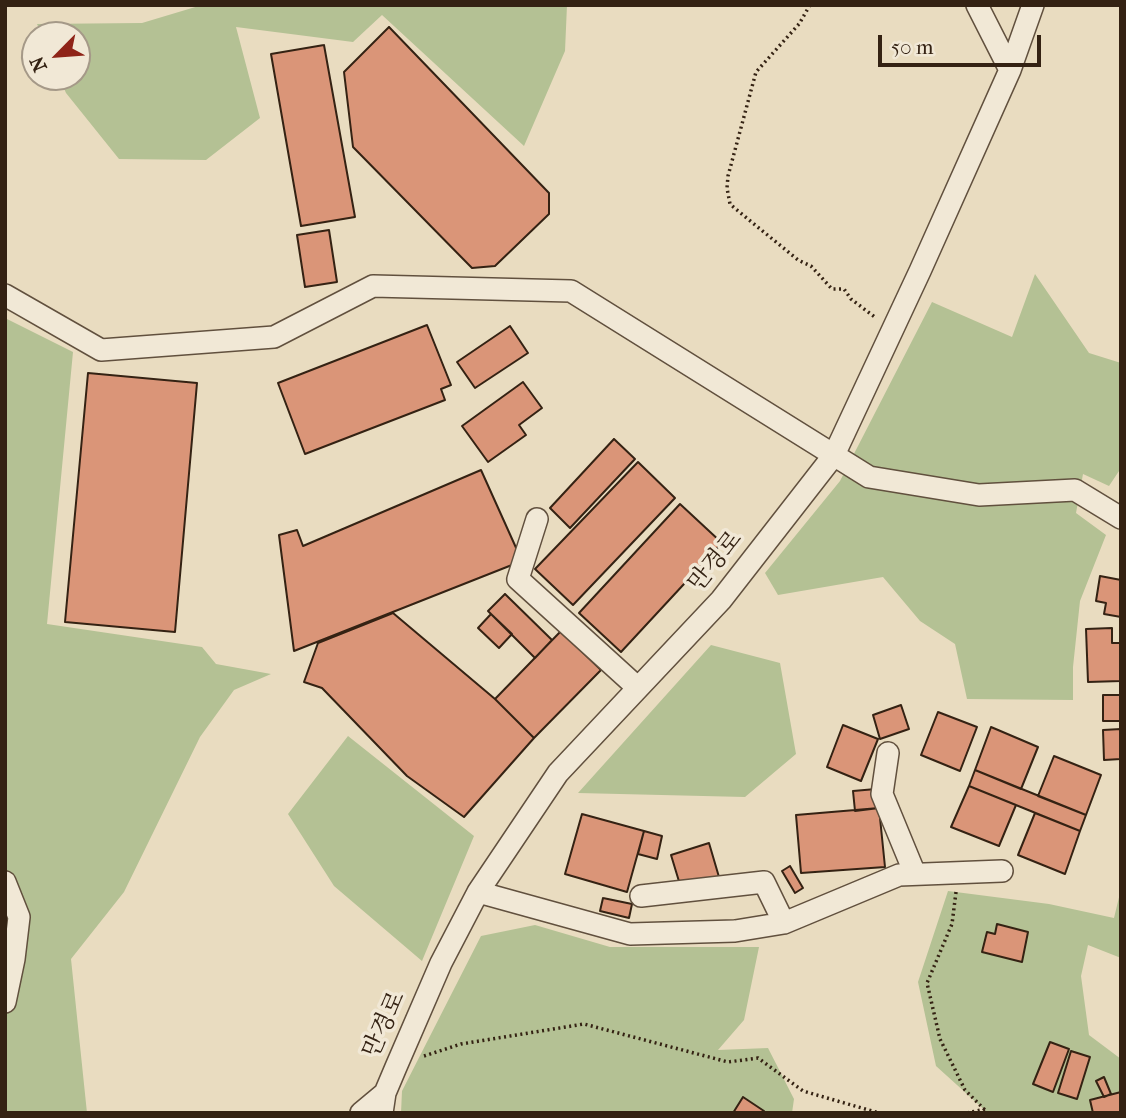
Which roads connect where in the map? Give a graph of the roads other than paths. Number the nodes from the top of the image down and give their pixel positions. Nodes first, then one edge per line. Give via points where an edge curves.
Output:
1 (977, 5) edge
2 (1033, 5) edge
3 (1010, 71) junction
4 (5, 295) edge
5 (834, 455) junction
6 (1121, 518) edge
7 (537, 519) dead end
8 (638, 688) junction
9 (888, 753) dead end
10 (1002, 871) dead end
11 (915, 874) junction
12 (5, 882) edge
13 (478, 892) junction
14 (641, 896) dead end
15 (784, 923) junction
16 (5, 1002) edge
17 (383, 1103) edge
18 (361, 1113) edge

1 - 3 street
2 - 3 street, 만경로
3 - 5 street, 만경로
4 - 5 street via 101,350 274,337 373,286 571,291
5 - 6 street via 869,477 979,495 1075,490
5 - 8 street, 만경로 via 721,600
7 - 8 street via 518,579
8 - 13 street, 만경로 via 558,773
9 - 11 street via 882,794
10 - 11 street
11 - 15 street via 899,874
12 - 16 street via 19,917
13 - 15 street via 630,934 735,931
13 - 17 street, 만경로 via 441,963
14 - 15 street via 764,882
17 - 18 street

